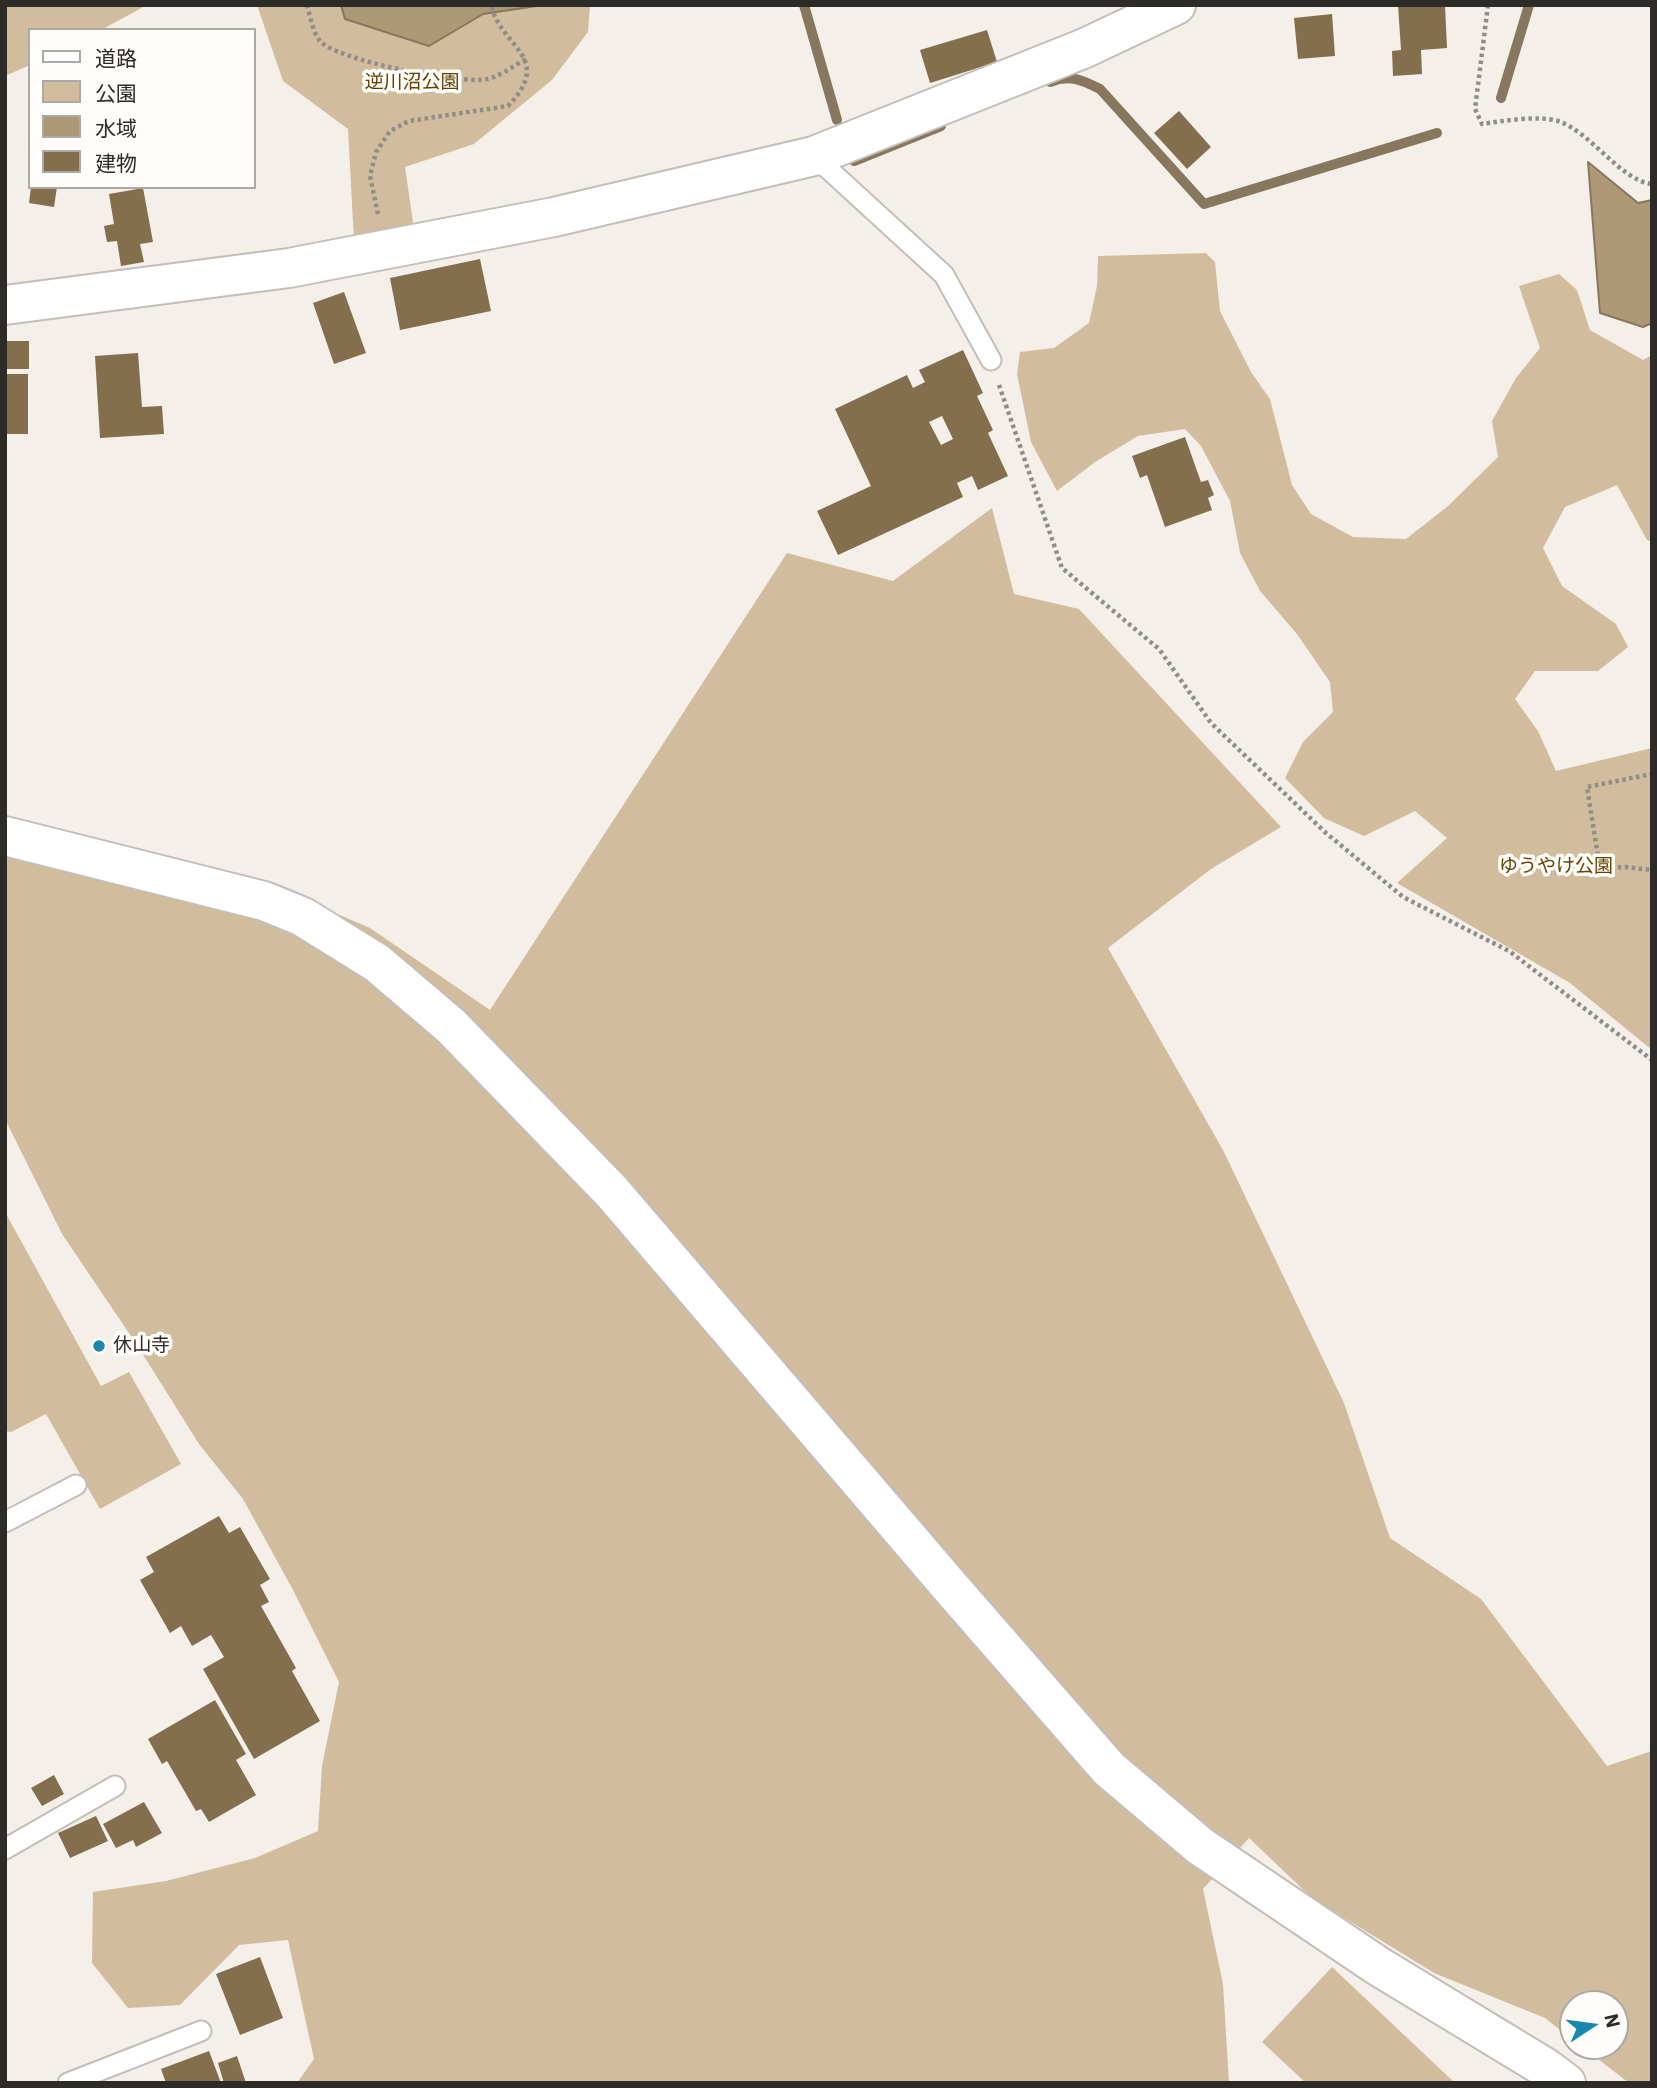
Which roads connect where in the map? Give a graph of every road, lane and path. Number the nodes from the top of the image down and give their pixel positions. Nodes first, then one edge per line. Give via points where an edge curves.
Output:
1 (307, 5) edge
2 (491, 5) edge
3 (1176, 5) edge
4 (1488, 5) edge
5 (526, 59) junction
6 (814, 156) junction
7 (1652, 184) edge
8 (385, 250) junction
9 (5, 305) edge
10 (991, 360) joint
11 (1652, 774) edge
12 (5, 836) edge
13 (1600, 869) junction
14 (1652, 870) edge
15 (1548, 873) dead end
16 (1652, 1060) edge
17 (76, 1485) dead end
18 (5, 1522) edge
19 (115, 1786) dead end
20 (5, 1849) edge
21 (201, 2031) dead end
22 (68, 2083) edge
23 (1566, 2083) edge

1 - 5 path via 318,40 329,49 360,59 443,78 487,79
2 - 5 path via 493,16
3 - 6 street via 1085,48
4 - 7 path via 1475,109 1482,124 1558,121 1623,170
5 - 8 path via 527,78 508,106 409,121 390,131 376,152 370,176
6 - 8 street via 554,217
6 - 10 lane via 944,275
8 - 9 street via 289,268
10 - 16 path via 1062,568 1159,649 1211,723 1364,865 1403,897 1509,951
11 - 13 path via 1587,787
12 - 23 street via 264,901 303,917 377,963 451,1026 612,1192 1109,1769 1200,1846 1378,1966
13 - 14 path
13 - 15 path
17 - 18 lane
19 - 20 lane
21 - 22 lane

